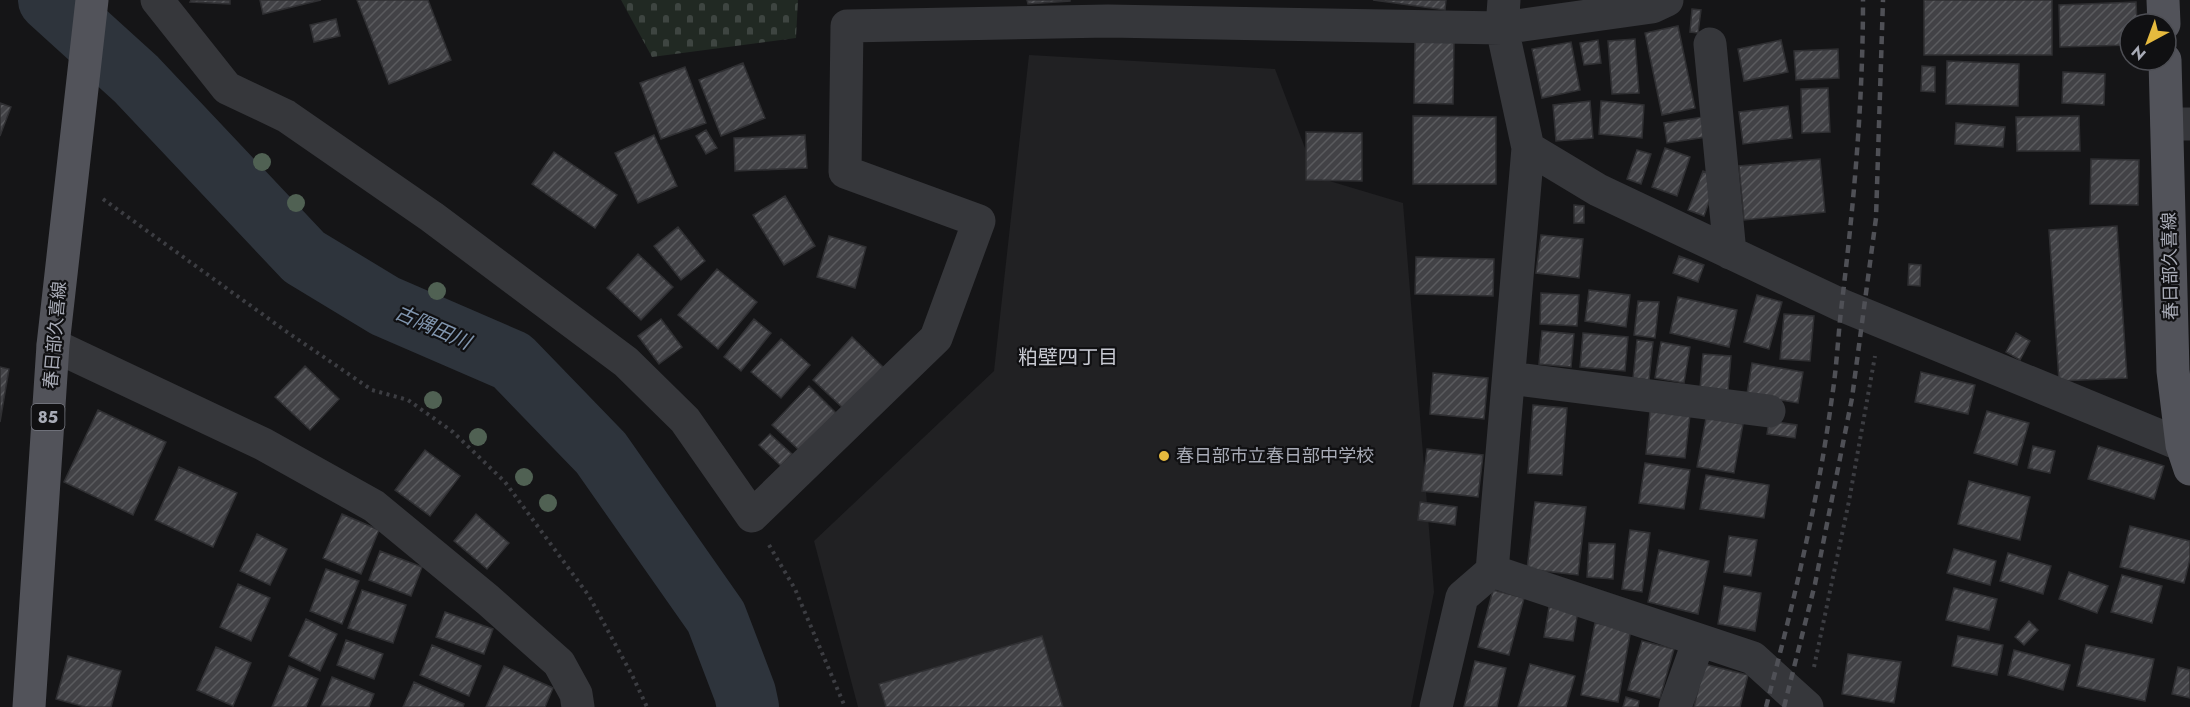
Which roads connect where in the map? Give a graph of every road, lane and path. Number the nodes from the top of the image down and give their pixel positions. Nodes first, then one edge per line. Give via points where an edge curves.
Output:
1 (92, 0) edge
2 (157, 0) edge
3 (1667, 0) edge
4 (1107, 10) edge
5 (1503, 14) edge
6 (1710, 44) dead end
7 (2167, 72) edge
8 (2178, 124) edge
9 (1528, 148) junction
10 (71, 176) junction
11 (1730, 253) junction
12 (1881, 321) junction
13 (53, 345) junction
14 (1509, 378) junction
15 (1769, 411) dead end
16 (2186, 457) edge
17 (752, 516) junction
18 (1492, 571) junction
19 (1699, 640) junction
20 (1806, 706) edge
21 (29, 707) edge
22 (578, 707) edge
23 (647, 707) edge
24 (845, 707) edge
25 (1436, 707) edge
26 (1675, 707) edge

1 - 10 main road, 春日部久喜線 / 85
2 - 17 street via 227,88 286,116 432,217 626,362 685,420
3 - 5 street via 1652,7
4 - 5 street
4 - 17 street via 848,26 845,172 979,221 936,338
5 - 9 street
6 - 11 street
7 - 8 main road, 春日部久喜線
8 - 16 main road, 春日部久喜線 via 2173,371
9 - 11 street via 1598,190
9 - 14 street
10 - 13 main road, 春日部久喜線 / 85
10 - 23 path via 372,390 408,400 453,432 506,482 589,596
11 - 12 street
12 - 16 street
12 - 20 path via 1849,501
13 - 21 main road, 春日部久喜線 / 85
13 - 22 street via 262,444 374,506 559,663 576,694
14 - 15 street
14 - 18 street
17 - 24 path via 795,589
18 - 19 street
18 - 25 street via 1461,597
19 - 20 street via 1753,658
19 - 26 street

